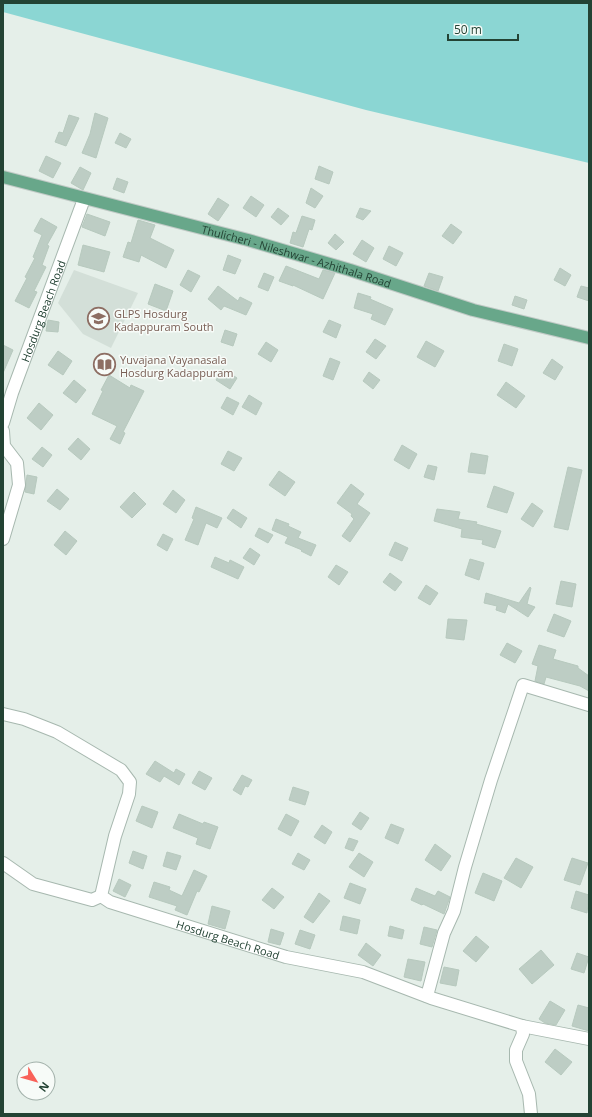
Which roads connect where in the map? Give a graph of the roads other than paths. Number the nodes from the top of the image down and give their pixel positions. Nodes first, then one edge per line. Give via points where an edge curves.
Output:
1 (3, 177) edge
2 (84, 199) junction
3 (589, 338) edge
4 (3, 423) edge
5 (3, 431) edge
6 (3, 538) edge
7 (589, 705) edge
8 (3, 714) edge
9 (3, 863) edge
10 (101, 896) junction
11 (427, 996) junction
12 (522, 1026) junction
13 (589, 1039) edge
14 (531, 1114) edge

1 - 2 main road, Thulicheri - Nileshwar - Azhithala Road
2 - 3 main road, Thulicheri - Nileshwar - Azhithala Road via 248,240 473,310
2 - 4 street, Hosdurg Beach Road
5 - 6 street via 4,446 17,464 20,485
7 - 11 street via 523,685 491,780
8 - 10 street via 57,732 127,775 130,782 129,794 115,836
9 - 10 street via 33,884 92,900
10 - 11 street, Hosdurg Beach Road via 110,902 286,957 363,972
11 - 12 street, Hosdurg Beach Road
12 - 13 street, Hosdurg Beach Road
12 - 14 street via 523,1034 516,1050 516,1061 529,1094

